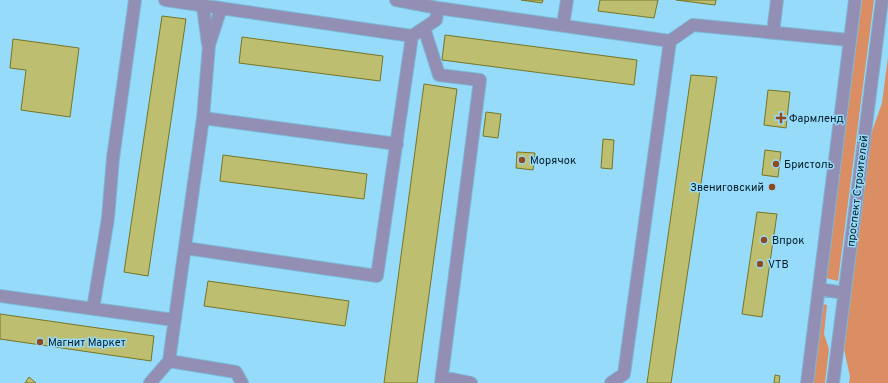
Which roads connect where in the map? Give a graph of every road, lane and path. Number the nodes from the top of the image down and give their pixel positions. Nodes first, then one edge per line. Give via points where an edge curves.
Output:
1 (135, 0) edge
2 (165, 0) edge
3 (396, 0) edge
4 (567, 0) edge
5 (777, 0) edge
6 (855, 0) edge
7 (882, 0) edge
8 (202, 3) edge
9 (221, 8) junction
10 (438, 8) junction
11 (563, 25) junction
12 (424, 28) junction
13 (773, 32) junction
14 (412, 36) junction
15 (849, 40) junction
16 (670, 41) junction
17 (209, 45) junction
18 (203, 118) junction
19 (396, 144) junction
20 (185, 248) junction
21 (819, 289) junction
22 (844, 293) junction
23 (0, 296) edge
24 (93, 309) junction
25 (174, 320) junction
26 (169, 361) junction
27 (442, 380) edge
28 (150, 383) edge
29 (242, 383) edge
30 (471, 383) edge
31 (611, 383) edge
32 (807, 383) edge
33 (833, 383) edge

1 - 24 street via 113,158 108,218
2 - 8 street
3 - 10 street
4 - 11 street
5 - 13 street
6 - 15 street
7 - 22 street, проспект Строителей
8 - 9 street
8 - 17 street
9 - 14 street
9 - 17 street
10 - 11 street
10 - 12 street via 436,20
11 - 16 street
12 - 14 street
12 - 27 street via 439,74 480,80
13 - 15 street
13 - 16 street via 693,25
14 - 19 street
15 - 21 street
16 - 31 street via 624,374
17 - 18 street
18 - 19 street
18 - 20 street
19 - 20 street via 377,276
20 - 25 street
21 - 22 street
21 - 32 street
22 - 33 street, проспект Строителей
23 - 24 street
24 - 25 street
25 - 26 street
26 - 28 street
26 - 29 street via 236,372
27 - 30 street

